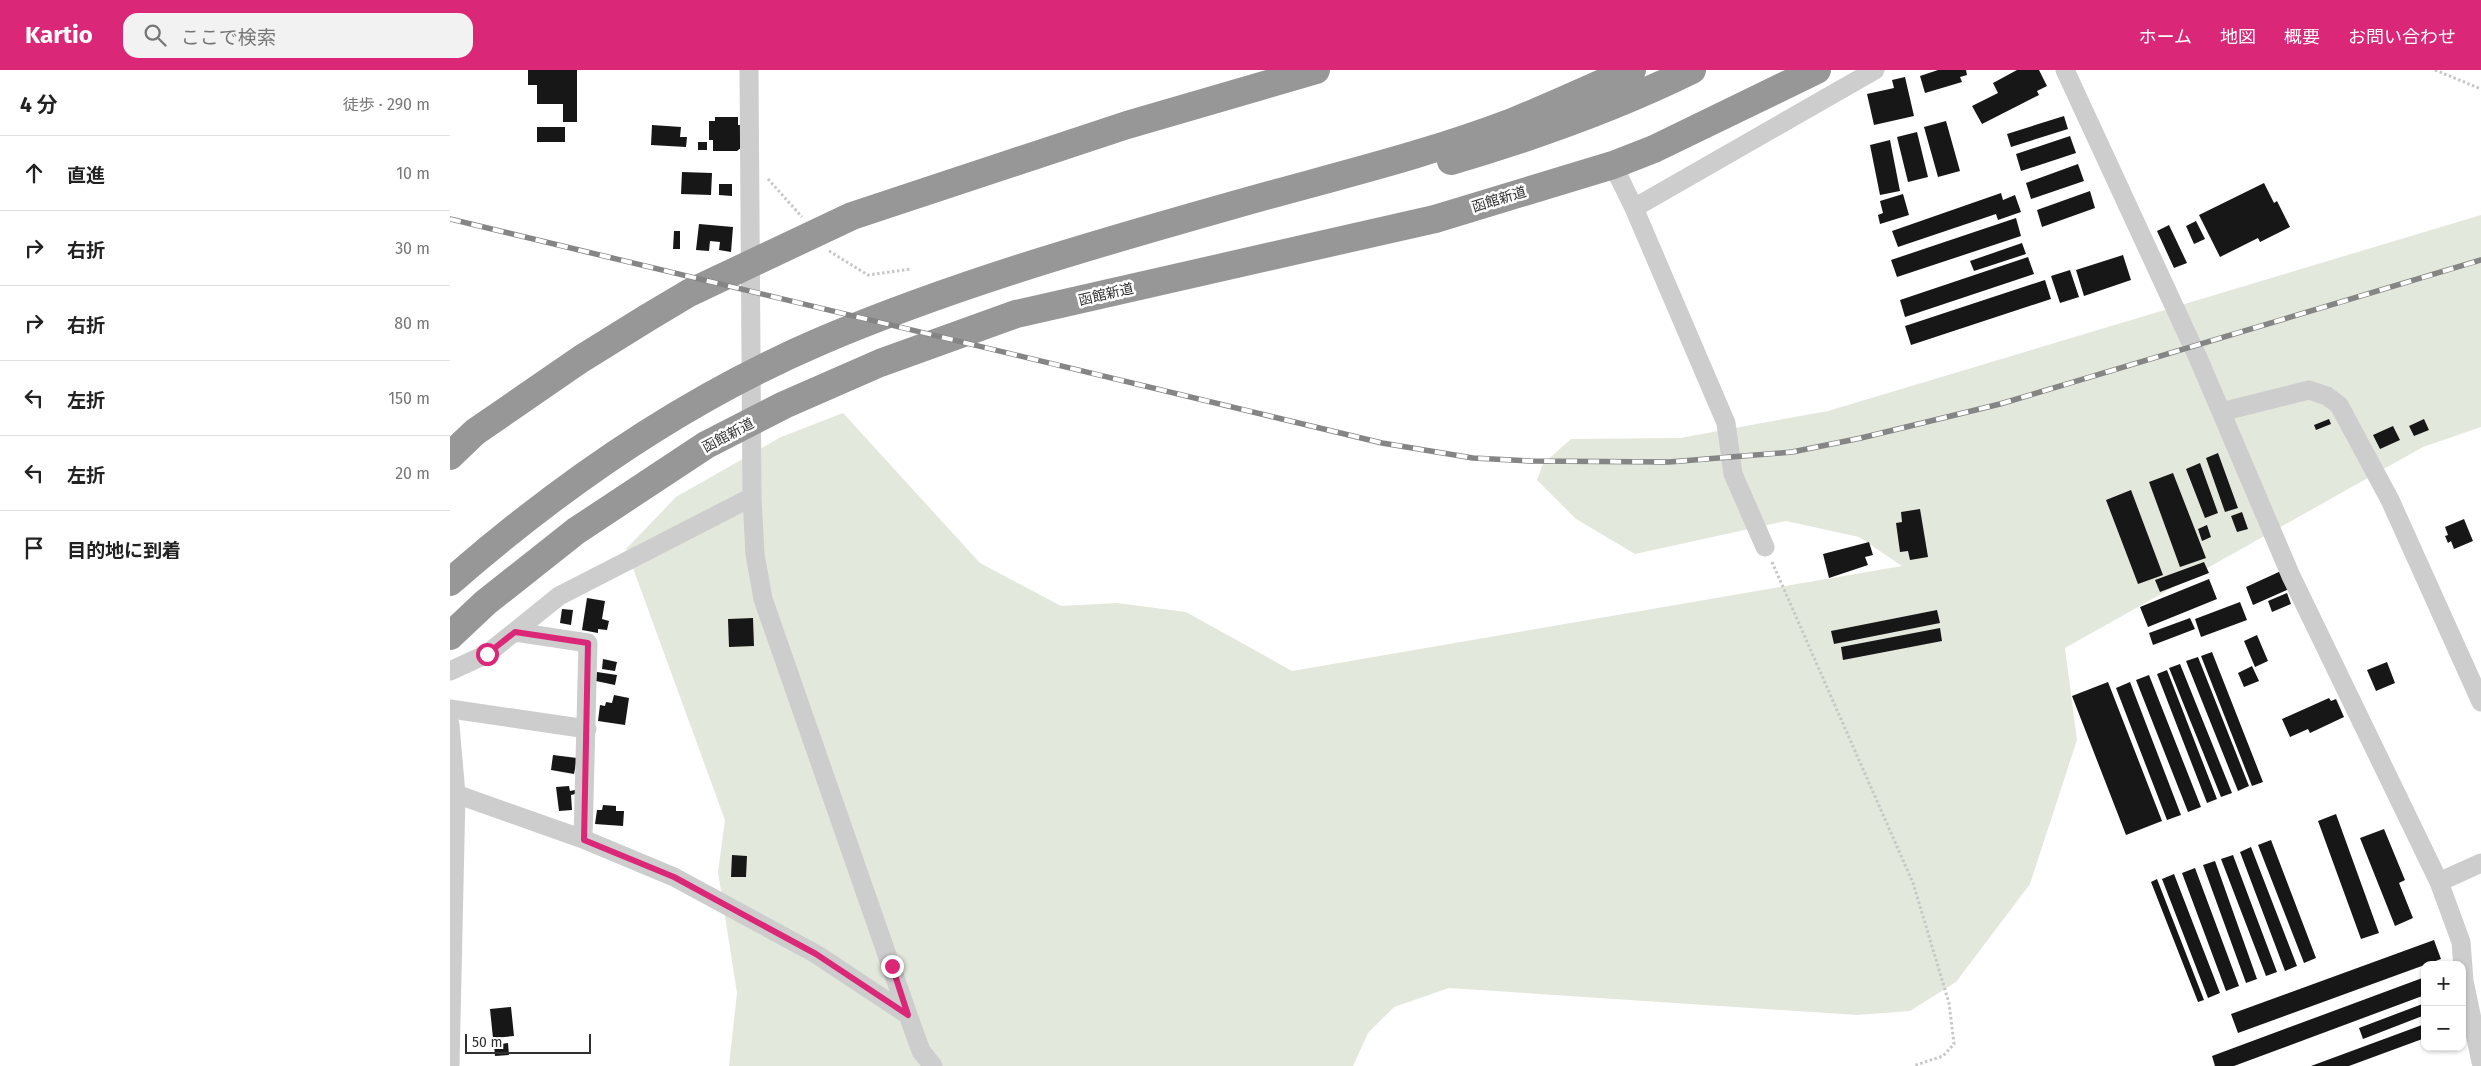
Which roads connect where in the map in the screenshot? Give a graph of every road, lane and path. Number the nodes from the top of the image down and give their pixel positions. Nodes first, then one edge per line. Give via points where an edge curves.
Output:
1 (749, 70) edge
2 (1316, 70) edge
3 (1632, 70) edge
4 (1692, 70) edge
5 (1817, 70) edge
6 (1875, 70) edge
7 (2065, 70) edge
8 (2435, 70) edge
9 (2481, 89) edge
10 (1613, 165) junction
11 (1634, 208) junction
12 (1018, 269) junction
13 (2221, 412) junction
14 (450, 456) edge
15 (752, 497) junction
16 (1765, 547) joint
17 (450, 582) edge
18 (515, 632) junction
19 (450, 636) edge
20 (450, 671) edge
21 (2481, 702) edge
22 (450, 709) edge
23 (450, 725) edge
24 (587, 729) junction
25 (453, 793) edge
26 (584, 840) junction
27 (2481, 864) edge
28 (2439, 882) junction
29 (908, 1015) junction
30 (2481, 1062) edge
31 (450, 1066) edge
32 (933, 1066) edge
33 (1913, 1066) edge

1 - 15 street
2 - 14 highway via 1127,125 852,216 689,294 647,318 475,432
3 - 12 highway via 1511,122 1430,149
4 - 12 highway via 1519,141 1443,164
5 - 10 highway, 函館新道 via 1654,149
6 - 11 street
7 - 13 street
8 - 9 path
10 - 11 street
10 - 19 highway, 函館新道 via 1435,218 1016,314 880,363 784,405 706,445 576,531 485,603
11 - 16 street via 1726,423 1733,474
12 - 17 highway via 889,313 818,342 706,398 572,484
13 - 21 street via 2309,390 2327,396 2339,405 2390,500
13 - 28 street via 2291,576
15 - 18 street via 559,596
15 - 29 street via 755,554 763,600
16 - 33 path via 1913,883 1949,1003 1954,1044 1943,1056
18 - 20 street via 487,654
18 - 24 street via 588,643
22 - 24 street
23 - 25 street
24 - 26 street
25 - 26 street
25 - 31 street
26 - 29 street via 674,877 816,954
27 - 28 street
28 - 30 street via 2461,942 2464,981
29 - 32 street via 921,1051

